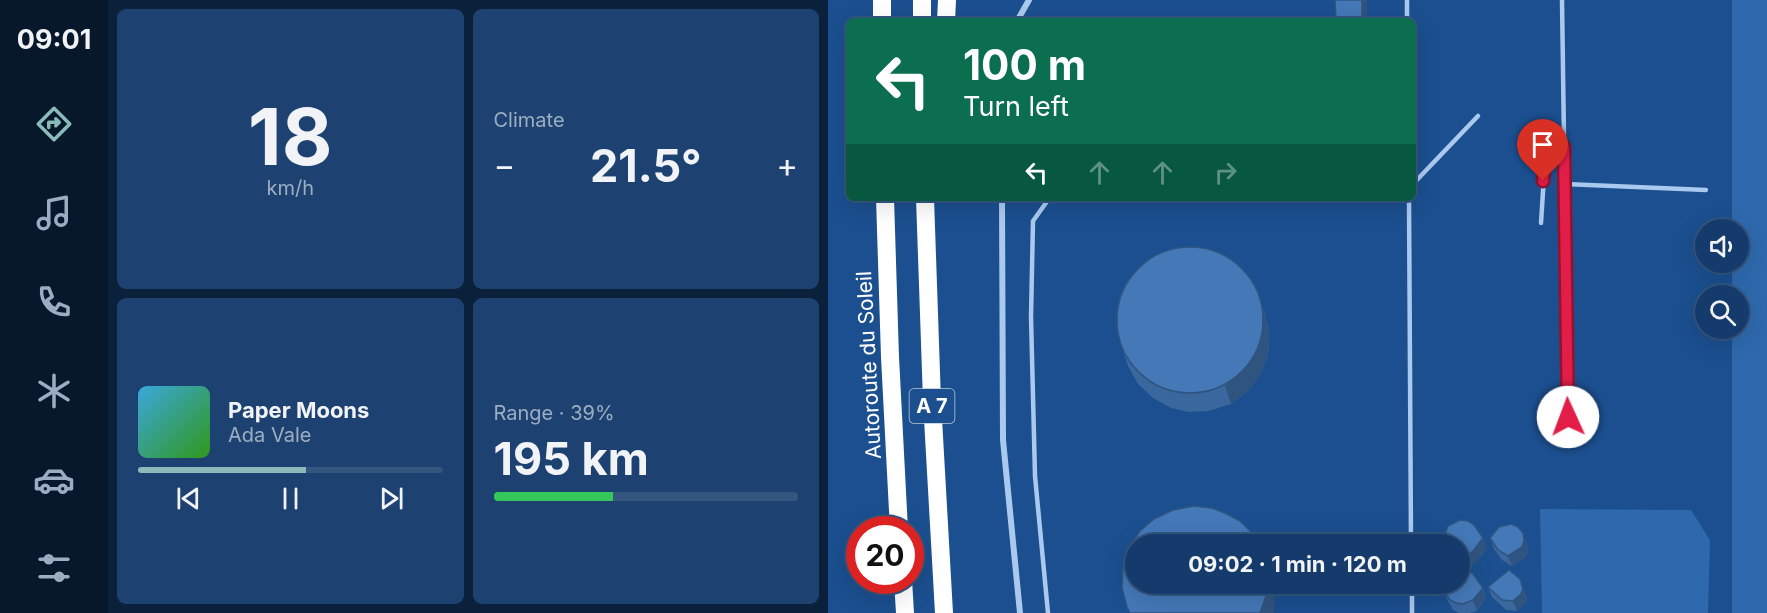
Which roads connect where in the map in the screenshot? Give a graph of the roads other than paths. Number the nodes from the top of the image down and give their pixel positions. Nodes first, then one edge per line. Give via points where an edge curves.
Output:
1 (882, 0) edge
2 (922, 0) edge
3 (947, 0) edge
4 (1029, 0) edge
5 (1407, 0) edge
6 (1562, 0) edge
7 (882, 18) edge
8 (922, 18) edge
9 (946, 18) edge
10 (1019, 18) edge
11 (1407, 18) edge
12 (1478, 116) dead end
13 (1564, 147) junction
14 (1416, 181) edge
15 (1565, 184) junction
16 (1706, 190) dead end
17 (885, 201) edge
18 (924, 201) edge
19 (935, 201) edge
20 (1002, 201) edge
21 (1047, 201) edge
22 (1408, 201) edge
23 (1541, 223) dead end
24 (925, 227) junction
25 (1568, 417) dead end
26 (898, 516) edge
27 (1411, 534) edge
28 (904, 594) edge
29 (1412, 594) edge
30 (905, 613) edge
31 (944, 613) edge
32 (1020, 613) edge
33 (1048, 613) edge
34 (1412, 613) edge

1 - 7 highway
2 - 8 highway
3 - 9 highway
4 - 10 street
5 - 11 lane
6 - 13 lane
12 - 14 lane
13 - 15 lane
13 - 23 lane via 1545,160
15 - 16 lane
15 - 25 lane
17 - 26 highway, Autoroute du Soleil / A 7
18 - 24 highway, A 7
19 - 24 highway
20 - 32 street via 1003,440
21 - 33 lane via 1033,221 1031,317 1035,476
22 - 27 lane
24 - 31 highway, A 7
28 - 30 highway
29 - 34 lane

